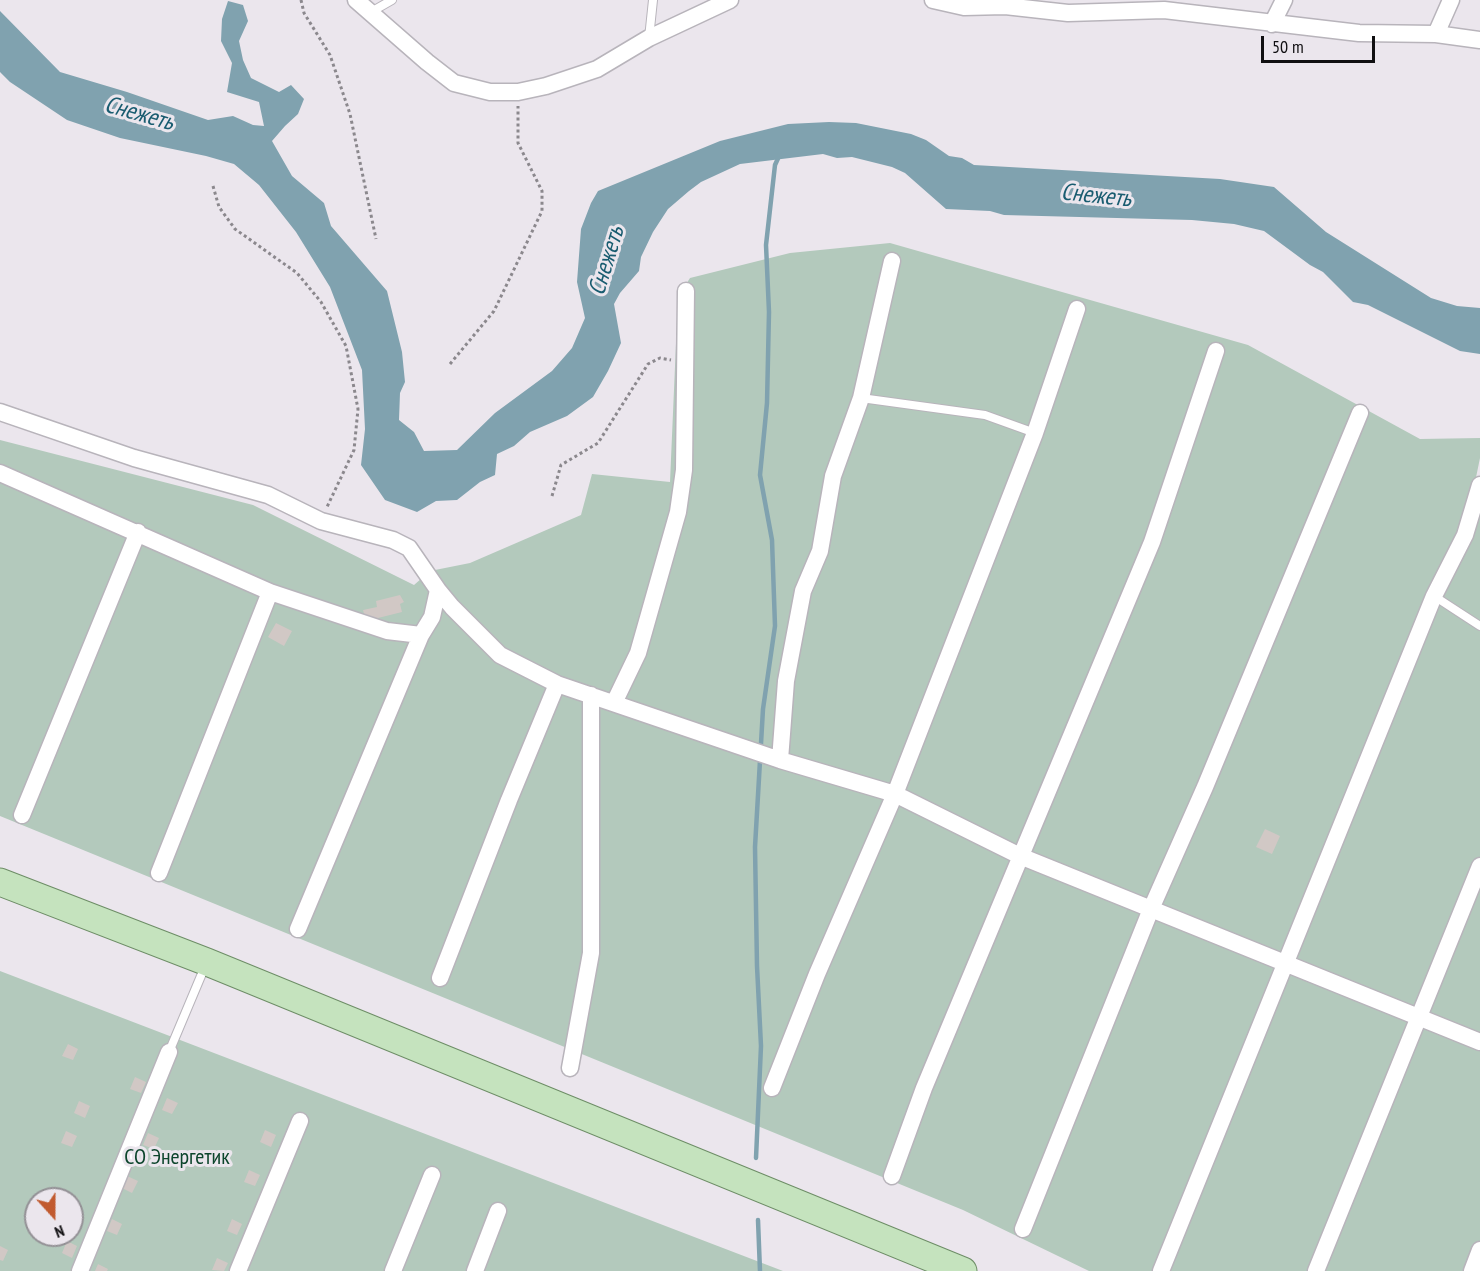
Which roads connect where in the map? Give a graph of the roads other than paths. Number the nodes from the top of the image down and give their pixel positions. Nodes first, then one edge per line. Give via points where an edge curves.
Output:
1 (356, 0) edge
2 (392, 0) edge
3 (653, 0) edge
4 (730, 0) edge
5 (933, 0) edge
6 (1284, 0) edge
7 (1451, 0) edge
8 (1007, 3) edge
9 (1139, 6) edge
10 (371, 12) junction
11 (1272, 24) junction
12 (1436, 34) junction
13 (649, 38) junction
14 (1480, 40) edge
15 (892, 261) dead end
16 (686, 291) dead end
17 (1077, 309) dead end
18 (1216, 351) dead end
19 (861, 398) junction
20 (0, 412) edge
21 (1360, 413) dead end
22 (1035, 433) junction
23 (0, 473) edge
24 (1480, 485) edge
25 (138, 532) junction
26 (438, 590) junction
27 (270, 592) junction
28 (1434, 596) junction
29 (1480, 626) edge
30 (421, 635) junction
31 (557, 684) junction
32 (591, 695) junction
33 (614, 703) junction
34 (780, 760) junction
35 (895, 794) junction
36 (22, 815) dead end
37 (1020, 856) junction
38 (1480, 866) edge
39 (159, 873) dead end
40 (0, 882) edge
41 (1151, 909) junction
42 (298, 929) dead end
43 (207, 962) junction
44 (1286, 963) junction
45 (440, 978) dead end
46 (1419, 1017) junction
47 (1480, 1042) edge
48 (169, 1052) joint
49 (570, 1068) dead end
50 (772, 1088) dead end
51 (300, 1121) dead end
52 (432, 1175) dead end
53 (892, 1176) dead end
54 (498, 1211) dead end
55 (1023, 1228) dead end
56 (1480, 1250) edge
57 (80, 1271) edge
58 (238, 1271) edge
59 (393, 1271) edge
60 (475, 1271) edge
61 (963, 1271) edge
62 (1161, 1271) edge
63 (1316, 1271) edge
64 (1472, 1271) edge

1 - 10 street
2 - 10 lane
3 - 13 lane
4 - 13 street
5 - 8 street via 964,7
6 - 11 street
7 - 12 street
8 - 9 street via 1068,13
9 - 11 street
10 - 13 street via 454,83 490,92 546,86 597,69
11 - 12 street via 1359,33
12 - 14 street
15 - 19 street
16 - 33 street via 684,470 678,512 638,653
17 - 22 street
18 - 37 street via 1152,542
19 - 22 lane via 985,415
19 - 34 street via 833,476 820,551 803,591 786,681
20 - 26 street via 134,458 268,495 321,520 393,540 409,548
21 - 41 street
22 - 35 street
23 - 25 street
24 - 28 street via 1465,536
25 - 27 street
25 - 36 street
26 - 30 street via 432,617
26 - 31 street via 500,655
27 - 30 street via 387,631
27 - 39 street
28 - 29 lane
28 - 44 street
30 - 42 street
31 - 32 street
31 - 45 street
32 - 33 street
32 - 49 street via 591,953
33 - 34 street
34 - 35 street
35 - 37 street
35 - 50 street
37 - 41 street
37 - 53 street
38 - 46 street
40 - 43 main road
41 - 44 street
41 - 55 street
43 - 48 lane
43 - 61 main road
44 - 46 street
44 - 62 street
46 - 47 street
46 - 63 street
48 - 57 street
51 - 58 street
52 - 59 street
54 - 60 street
56 - 64 street

